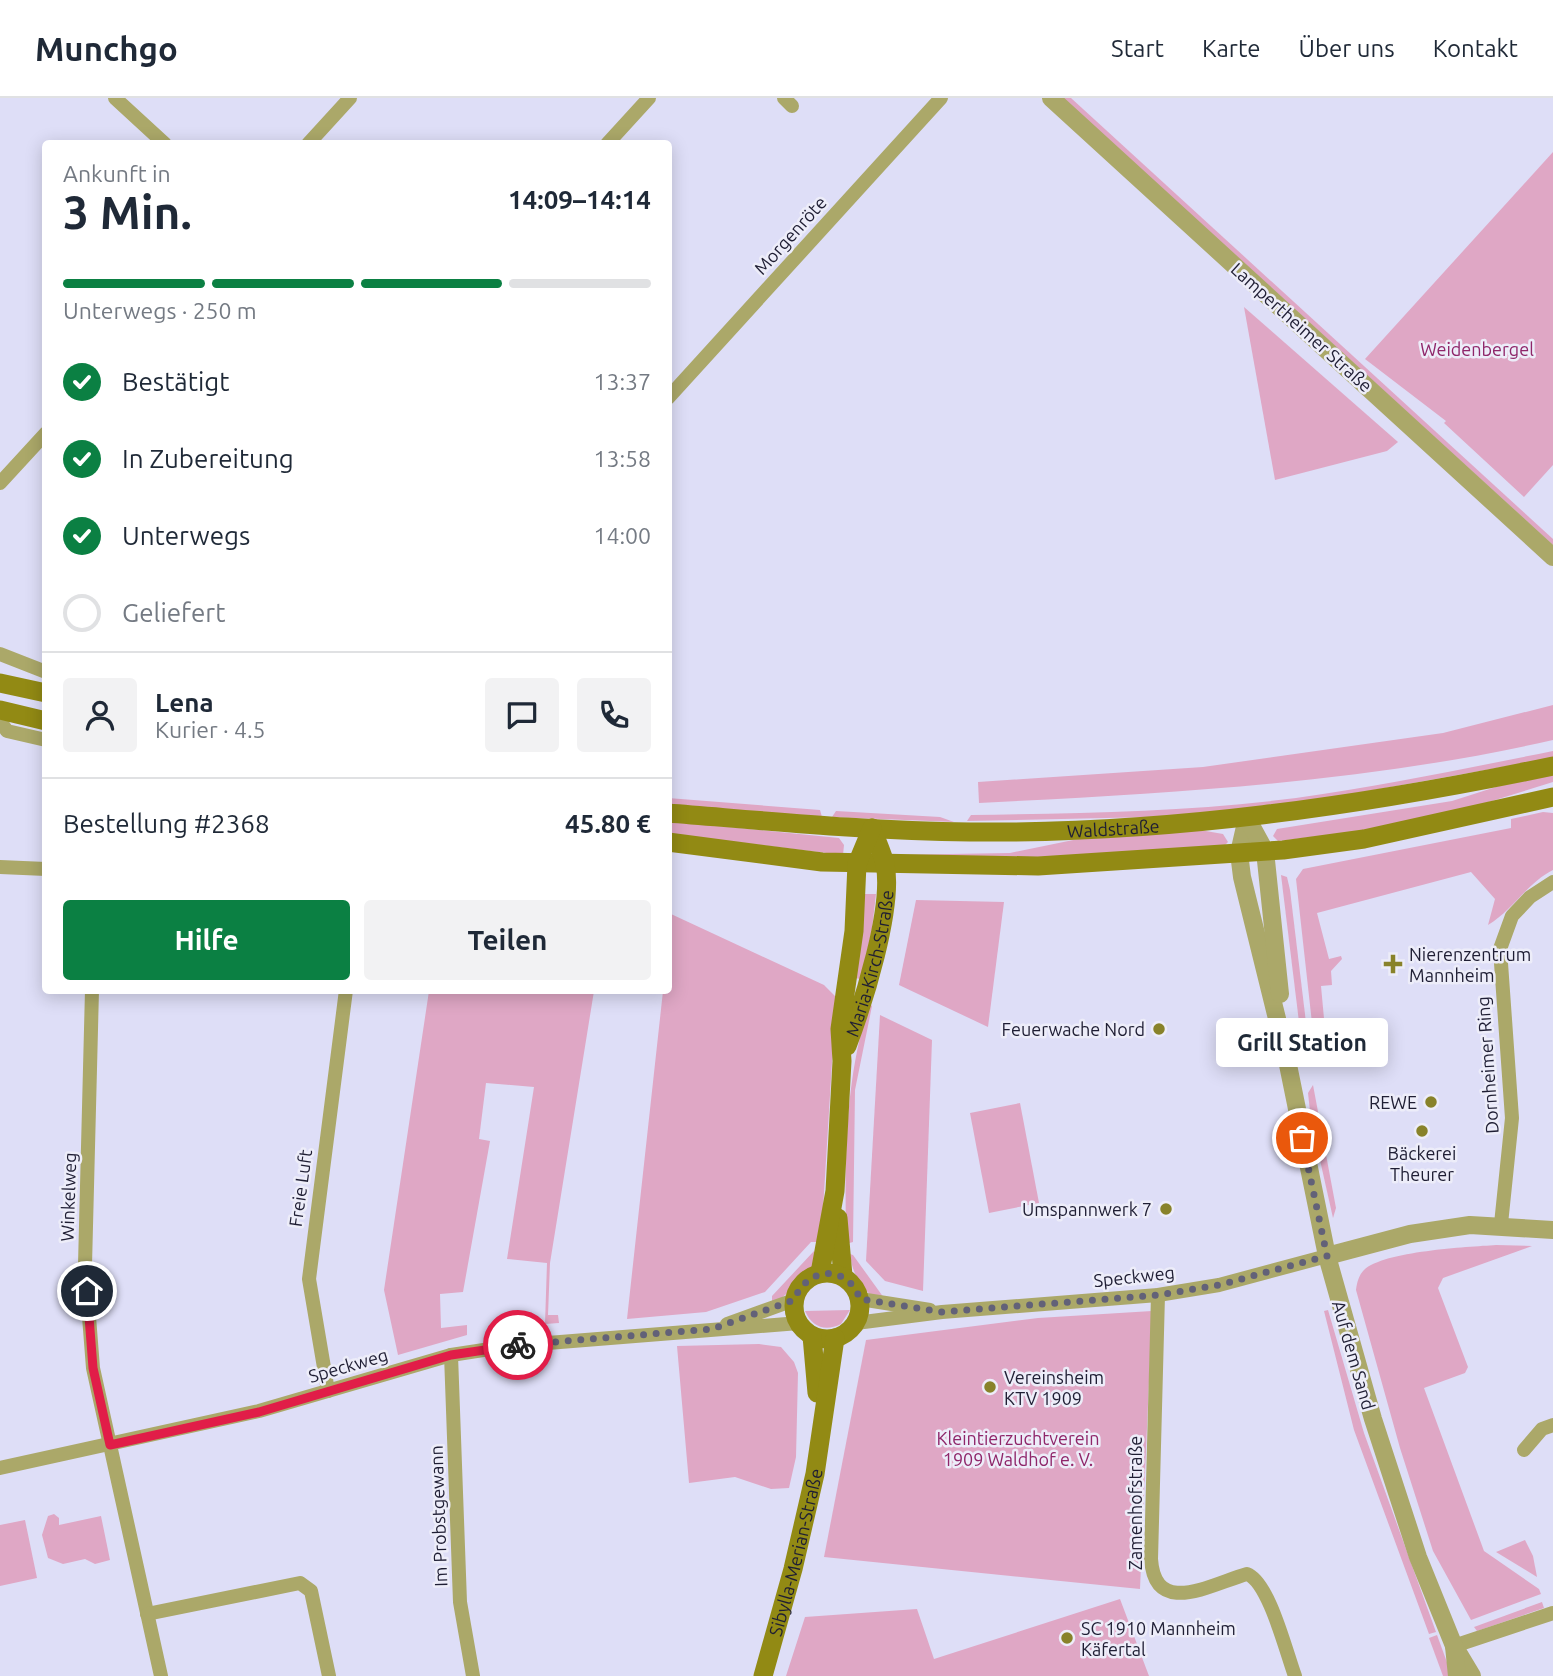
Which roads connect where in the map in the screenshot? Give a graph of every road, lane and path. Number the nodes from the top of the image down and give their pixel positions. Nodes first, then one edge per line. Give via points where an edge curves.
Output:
1 (115, 98) edge
2 (350, 98) edge
3 (649, 98) edge
4 (941, 98) edge
5 (1051, 98) edge
6 (161, 140) edge
7 (312, 140) edge
8 (611, 140) edge
9 (672, 393) edge
10 (42, 437) edge
11 (0, 483) edge
12 (1553, 557) edge
13 (0, 653) edge
14 (42, 670) edge
15 (0, 683) edge
16 (42, 692) edge
17 (0, 710) edge
18 (42, 720) edge
19 (0, 722) edge
20 (42, 739) edge
21 (1553, 766) edge
22 (1553, 797) edge
23 (672, 813) edge
24 (1247, 818) junction
25 (872, 828) junction
26 (672, 843) edge
27 (1265, 851) junction
28 (1239, 853) junction
29 (857, 864) junction
30 (885, 866) junction
31 (0, 867) edge
32 (42, 869) edge
33 (1553, 882) edge
34 (92, 994) edge
35 (345, 994) edge
36 (1286, 1055) junction
37 (842, 1060) junction
38 (835, 1191) junction
39 (1501, 1224) junction
40 (1553, 1230) edge
41 (1327, 1256) junction
42 (820, 1273) junction
43 (842, 1276) junction
44 (860, 1299) junction
45 (794, 1300) junction
46 (1158, 1301) junction
47 (942, 1312) junction
48 (856, 1323) junction
49 (712, 1329) junction
50 (805, 1330) junction
51 (835, 1338) junction
52 (451, 1355) junction
53 (328, 1391) junction
54 (1553, 1425) edge
55 (820, 1426) junction
56 (110, 1445) junction
57 (1524, 1450) dead end
58 (0, 1468) edge
59 (1553, 1613) edge
60 (147, 1614) junction
61 (1454, 1646) junction
62 (161, 1676) edge
63 (329, 1676) edge
64 (473, 1676) edge
65 (763, 1676) edge
66 (1295, 1676) edge
67 (1457, 1676) edge
68 (1472, 1676) edge

1 - 6 street
2 - 7 street
3 - 8 street
4 - 9 street, Morgenröte
5 - 12 street, Lampertheimer Straße
10 - 11 street
13 - 14 street
15 - 16 main road
17 - 18 main road
19 - 20 street via 7,731
21 - 24 main road, Waldstraße via 1384,800
22 - 27 main road, Waldstraße via 1364,839
23 - 25 main road, Waldstraße
24 - 25 main road, Waldstraße via 1052,831
24 - 27 street, Auf dem Sand
24 - 28 street, Auf dem Sand
25 - 29 main road
25 - 30 main road
26 - 29 main road, Waldstraße
27 - 28 main road, Waldstraße
27 - 36 street, Auf dem Sand
28 - 30 main road, Waldstraße via 1038,866
28 - 36 street, Auf dem Sand
29 - 30 main road, Waldstraße
29 - 37 main road, Maria-Kirch-Straße via 854,932 840,1029
30 - 37 main road, Maria-Kirch-Straße via 878,940
31 - 32 street
33 - 39 street, Dornheimer Ring via 1519,908 1501,944 1513,1118
34 - 56 street, Winkelweg via 85,1265 93,1368
35 - 53 street, Freie Luft via 309,1279
36 - 41 street, Auf dem Sand
37 - 38 main road, Maria-Kirch-Straße
38 - 42 main road, Maria-Kirch-Straße
38 - 43 main road, Maria-Kirch-Straße
39 - 40 street
39 - 41 street via 1410,1234
41 - 46 street, Speckweg
41 - 61 street, Auf dem Sand via 1377,1432 1418,1557
42 - 43 main road
42 - 45 main road via 808,1278
43 - 44 main road
44 - 47 street, Speckweg
44 - 48 main road
45 - 49 street, Speckweg
45 - 50 main road
46 - 47 street, Speckweg
46 - 66 street, Zamenhofstraße via 1153,1577 1163,1589 1180,1594 1247,1574 1256,1578
47 - 48 street, Speckweg
48 - 51 main road
49 - 50 street, Speckweg
49 - 52 street, Speckweg
50 - 51 main road
50 - 55 main road, Sibylla-Merian-Straße
51 - 55 main road, Sibylla-Merian-Straße
52 - 53 street, Speckweg
52 - 64 street, Im Probstgewann via 460,1602
53 - 56 street, Speckweg via 259,1412
54 - 57 street via 1542,1429
55 - 65 main road, Sibylla-Merian-Straße via 815,1474 797,1555
56 - 58 street, Speckweg
56 - 60 street, Winkelweg
59 - 61 street
60 - 62 street, Winkelweg
60 - 63 street via 300,1583 311,1591
61 - 67 street, Auf dem Sand
61 - 68 street, Auf dem Sand

